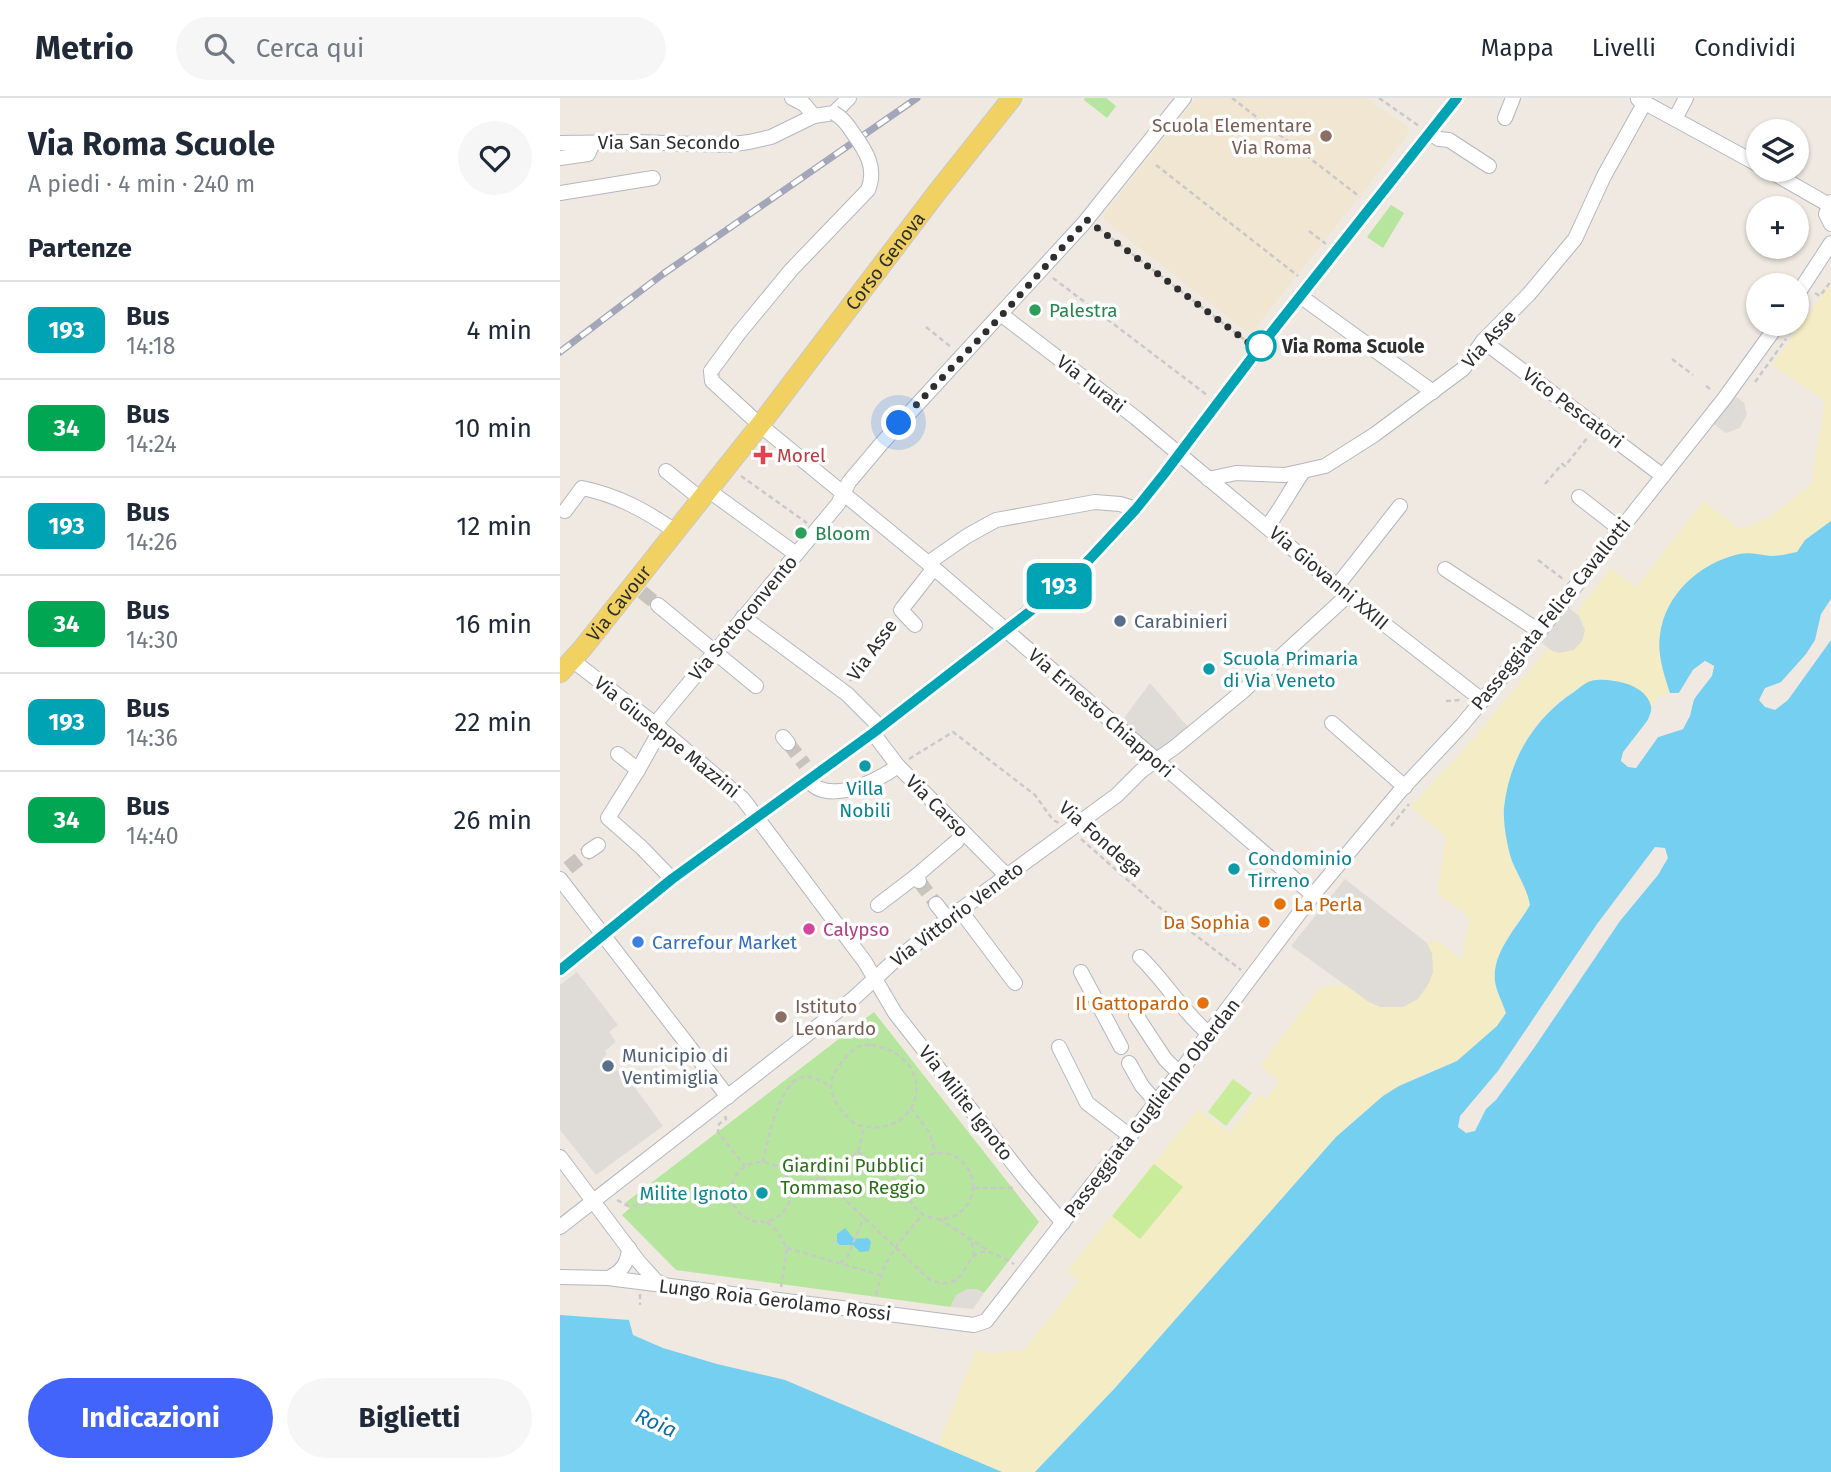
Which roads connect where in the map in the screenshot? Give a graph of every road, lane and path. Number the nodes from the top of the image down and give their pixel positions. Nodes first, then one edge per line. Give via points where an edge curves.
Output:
1 (792, 98) edge
2 (849, 98) edge
3 (1012, 98) edge
4 (1184, 98) edge
5 (1232, 98) edge
6 (1379, 98) edge
7 (1457, 98) edge
8 (1513, 98) edge
9 (1686, 98) edge
10 (1641, 100) edge
11 (834, 113) junction
12 (814, 116) junction
13 (1505, 118) dead end
14 (1675, 119) junction
15 (1429, 133) junction
16 (560, 143) edge
17 (593, 143) junction
18 (1746, 157) edge
19 (560, 158) edge
20 (1156, 165) dead end
21 (1489, 166) dead end
22 (653, 178) dead end
23 (1790, 182) edge
24 (560, 193) edge
25 (1830, 204) edge
26 (1371, 205) junction
27 (1087, 220) junction
28 (1831, 224) edge
29 (1309, 231) dead end
30 (1831, 243) edge
31 (1335, 251) junction
32 (1042, 269) junction
33 (1809, 277) edge
34 (1831, 281) edge
35 (1304, 290) junction
36 (1815, 293) dead end
37 (1002, 315) junction
38 (926, 327) dead end
39 (1769, 336) edge
40 (1483, 341) junction
41 (1258, 350) junction
42 (962, 355) junction
43 (1672, 359) dead end
44 (1693, 375) dead end
45 (1433, 392) junction
46 (1218, 403) junction
47 (760, 425) junction
48 (1597, 426) junction
49 (1179, 454) junction
50 (727, 466) junction
51 (666, 471) dead end
52 (1303, 472) junction
53 (1663, 476) junction
54 (1208, 479) junction
55 (1545, 484) dead end
56 (705, 494) junction
57 (844, 496) junction
58 (1579, 497) dead end
59 (1400, 506) dead end
60 (1136, 509) junction
61 (565, 510) dead end
62 (1267, 527) junction
63 (1620, 529) junction
64 (817, 530) junction
65 (675, 531) junction
66 (796, 554) junction
67 (1538, 561) dead end
68 (931, 565) junction
69 (1445, 569) dead end
70 (1576, 585) junction
71 (1343, 590) junction
72 (658, 605) tunnel mouth
73 (901, 610) junction
74 (743, 617) junction
75 (915, 625) dead end
76 (1004, 629) junction
77 (1539, 631) junction
78 (715, 652) junction
79 (566, 666) edge
80 (756, 685) dead end
81 (843, 691) junction
82 (1461, 700) dead end
83 (1482, 700) junction
84 (1446, 701) dead end
85 (1332, 723) dead end
86 (658, 726) junction
87 (877, 730) junction
88 (618, 754) dead end
89 (1156, 760) junction
90 (898, 766) junction
91 (638, 770) junction
92 (809, 774) junction
93 (1405, 787) junction
94 (758, 817) junction
95 (1070, 828) junction
96 (957, 841) dead end
97 (563, 874) edge
98 (1006, 876) junction
99 (672, 879) junction
100 (1313, 895) junction
101 (936, 904) tunnel mouth
102 (878, 905) dead end
103 (954, 915) junction
104 (601, 932) junction
105 (1140, 957) dead end
106 (560, 970) edge
107 (1081, 972) dead end
108 (1252, 977) junction
109 (875, 979) junction
110 (1015, 983) dead end
111 (1136, 1015) dead end
112 (1209, 1034) junction
113 (1059, 1047) dead end
114 (1122, 1047) dead end
115 (1129, 1063) dead end
116 (1179, 1073) junction
117 (831, 1086) junction
118 (723, 1101) junction
119 (1156, 1102) junction
120 (911, 1108) junction
121 (864, 1127) junction
122 (1130, 1136) junction
123 (859, 1152) junction
124 (936, 1153) junction
125 (560, 1157) edge
126 (763, 1162) junction
127 (745, 1166) junction
128 (822, 1178) junction
129 (1027, 1181) junction
130 (790, 1183) junction
131 (907, 1188) junction
132 (974, 1188) junction
133 (731, 1195) junction
134 (593, 1200) junction
135 (617, 1200) dead end
136 (923, 1214) junction
137 (864, 1217) junction
138 (939, 1219) junction
139 (767, 1222) junction
140 (1063, 1223) junction
141 (560, 1227) edge
142 (972, 1241) junction
143 (896, 1245) junction
144 (629, 1248) junction
145 (788, 1248) junction
146 (989, 1251) junction
147 (974, 1256) junction
148 (840, 1263) junction
149 (1026, 1271) junction
150 (880, 1275) junction
151 (560, 1277) edge
152 (608, 1279) junction
153 (670, 1287) junction
154 (876, 1295) dead end
155 (779, 1300) junction
156 (988, 1319) joint

1 - 12 street
2 - 11 street
3 - 47 main road, Corso Genova
4 - 27 street, Via Sottoconvento
5 - 26 path
6 - 15 path
7 - 15 street
8 - 13 street
9 - 14 street
10 - 14 street
10 - 40 street, Via Asse via 1575,239
11 - 12 street, Via San Secondo
11 - 47 street, Via Ernesto Chiappori, bridge via 869,156 867,190 791,270 710,371 712,381
12 - 17 street, Via San Secondo via 771,137 726,145
14 - 18 street
15 - 21 street via 1449,140
15 - 26 street
16 - 17 street, Via San Secondo
17 - 19 street via 588,154
20 - 35 path
22 - 24 street
23 - 25 street
25 - 28 street via 1826,214
26 - 31 street
27 - 32 street, Via Sottoconvento
27 - 41 path
29 - 31 path
30 - 33 street
31 - 35 street
32 - 37 street, Via Sottoconvento
32 - 46 path
34 - 36 path via 1820,296
35 - 41 street
35 - 45 street
37 - 42 street, Via Sottoconvento
37 - 49 street, Via Turati
38 - 42 path
39 - 53 street, Passeggiata Felice Cavallotti
40 - 45 street, Via Asse via 1464,369
40 - 48 street, Vico Pescatori
41 - 46 street
42 - 57 street, Via Sottoconvento via 849,482
43 - 44 path
45 - 52 street, Via Asse via 1325,466
46 - 49 street
47 - 50 main road, Via Cavour
47 - 57 street, Via Ernesto Chiappori
48 - 53 street, Vico Pescatori
48 - 55 path
49 - 54 street, Via Giovanni XXIII
49 - 60 street
50 - 56 main road, Via Cavour
50 - 64 path
51 - 56 street
52 - 54 street, Via Asse via 1236,472
52 - 62 street
53 - 63 street, Passeggiata Felice Cavallotti
54 - 62 street, Via Giovanni XXIII
56 - 65 main road, Via Cavour
56 - 66 street
57 - 64 street, Via Sottoconvento
57 - 68 street, Via Ernesto Chiappori
58 - 63 street
59 - 71 street, Via Vittorio Veneto
60 - 68 street, Via Asse via 1095,502 996,520
60 - 76 street via 1086,563
61 - 65 street via 582,488 633,505
62 - 71 street, Via Giovanni XXIII
63 - 70 street, Passeggiata Felice Cavallotti
64 - 66 street, Via Sottoconvento
65 - 79 main road, Via Cavour via 638,588
66 - 74 street, Via Sottoconvento
67 - 70 path
68 - 73 street, Via Asse
68 - 76 street, Via Ernesto Chiappori
69 - 77 street
70 - 77 street, Passeggiata Felice Cavallotti
71 - 83 street, Via Giovanni XXIII
71 - 89 street, Via Vittorio Veneto via 1242,692
72 - 78 street
73 - 75 street, Via Asse
73 - 81 path, Via Asse
74 - 78 street, Via Sottoconvento
74 - 81 street, Via Carso
76 - 87 street
76 - 89 street, Via Ernesto Chiappori
77 - 83 street, Passeggiata Felice Cavallotti
78 - 80 street
78 - 86 street, Via Sottoconvento
79 - 86 street, Via Giuseppe Mazzini
81 - 87 street, Via Carso
82 - 84 path
83 - 93 street, Passeggiata Felice Cavallotti
85 - 93 street
86 - 91 street, Via Sottoconvento
86 - 94 street, Via Giuseppe Mazzini
87 - 90 street, Via Carso
87 - 92 street
88 - 91 street
89 - 95 street, Via Vittorio Veneto
89 - 100 street, Via Ernesto Chiappori
90 - 92 street via 873,782 846,790 813,788
90 - 95 path, Via Fondega via 953,732 1035,795 1054,820
90 - 98 street, Via Carso
91 - 99 street, Via Sottoconvento via 608,818
92 - 94 street
93 - 100 street, Passeggiata Felice Cavallotti
94 - 99 street
94 - 109 street, Via Giuseppe Mazzini
95 - 98 street, Via Vittorio Veneto
95 - 108 path, Via Fondega via 1155,904
96 - 102 street via 918,879
97 - 104 street
98 - 103 street, Via Vittorio Veneto
99 - 104 street
100 - 108 street, Passeggiata Guglielmo Oberdan
101 - 103 street
103 - 109 street, Via Vittorio Veneto
103 - 110 street
104 - 106 street
104 - 118 street
105 - 112 street
107 - 114 street
108 - 112 street, Passeggiata Guglielmo Oberdan
109 - 118 street, Via Vittorio Veneto
109 - 129 street, Via Milite Ignoto via 895,1013
111 - 116 street
112 - 116 street, Passeggiata Guglielmo Oberdan
113 - 122 street via 1087,1103
115 - 119 street
116 - 119 street, Passeggiata Guglielmo Oberdan
117 - 120 path via 849,1054 860,1046 883,1046 916,1076 917,1098
117 - 121 path via 849,1119
117 - 126 path via 808,1077 792,1084 774,1119
118 - 127 path via 726,1119 718,1132
118 - 134 street, Via Vittorio Veneto
119 - 122 street, Passeggiata Guglielmo Oberdan
120 - 121 path via 898,1122
120 - 124 path via 929,1132
121 - 123 path
122 - 140 street, Passeggiata Guglielmo Oberdan
123 - 128 path
123 - 131 path
124 - 131 path via 912,1167
124 - 132 path via 961,1159 973,1177
125 - 134 street
126 - 127 path
126 - 130 path via 779,1168
127 - 133 path via 734,1178
128 - 130 path
128 - 137 path
129 - 132 path via 1012,1189
129 - 140 street, Via Milite Ignoto
130 - 139 path via 784,1212
131 - 136 path via 913,1205
132 - 138 path via 966,1207
133 - 135 path via 628,1206
133 - 139 path via 739,1213
134 - 141 street, Via Vittorio Veneto
134 - 144 street
136 - 138 path
136 - 143 path
137 - 143 path
137 - 148 path via 847,1258
138 - 142 path
139 - 145 path
140 - 149 street, Passeggiata Guglielmo Oberdan
142 - 146 path
142 - 147 path
143 - 147 path via 929,1279 945,1284 960,1277
143 - 150 path
144 - 152 street via 625,1264
144 - 153 street via 656,1281
145 - 148 path
145 - 155 path
146 - 147 path
146 - 149 path
148 - 150 path
149 - 156 street, Passeggiata Guglielmo Oberdan
150 - 154 path
151 - 152 street, Lungo Roia Gerolamo Rossi
152 - 153 street, Lungo Roia Gerolamo Rossi
153 - 155 street, Lungo Roia Gerolamo Rossi
155 - 156 street, Lungo Roia Gerolamo Rossi via 974,1325

